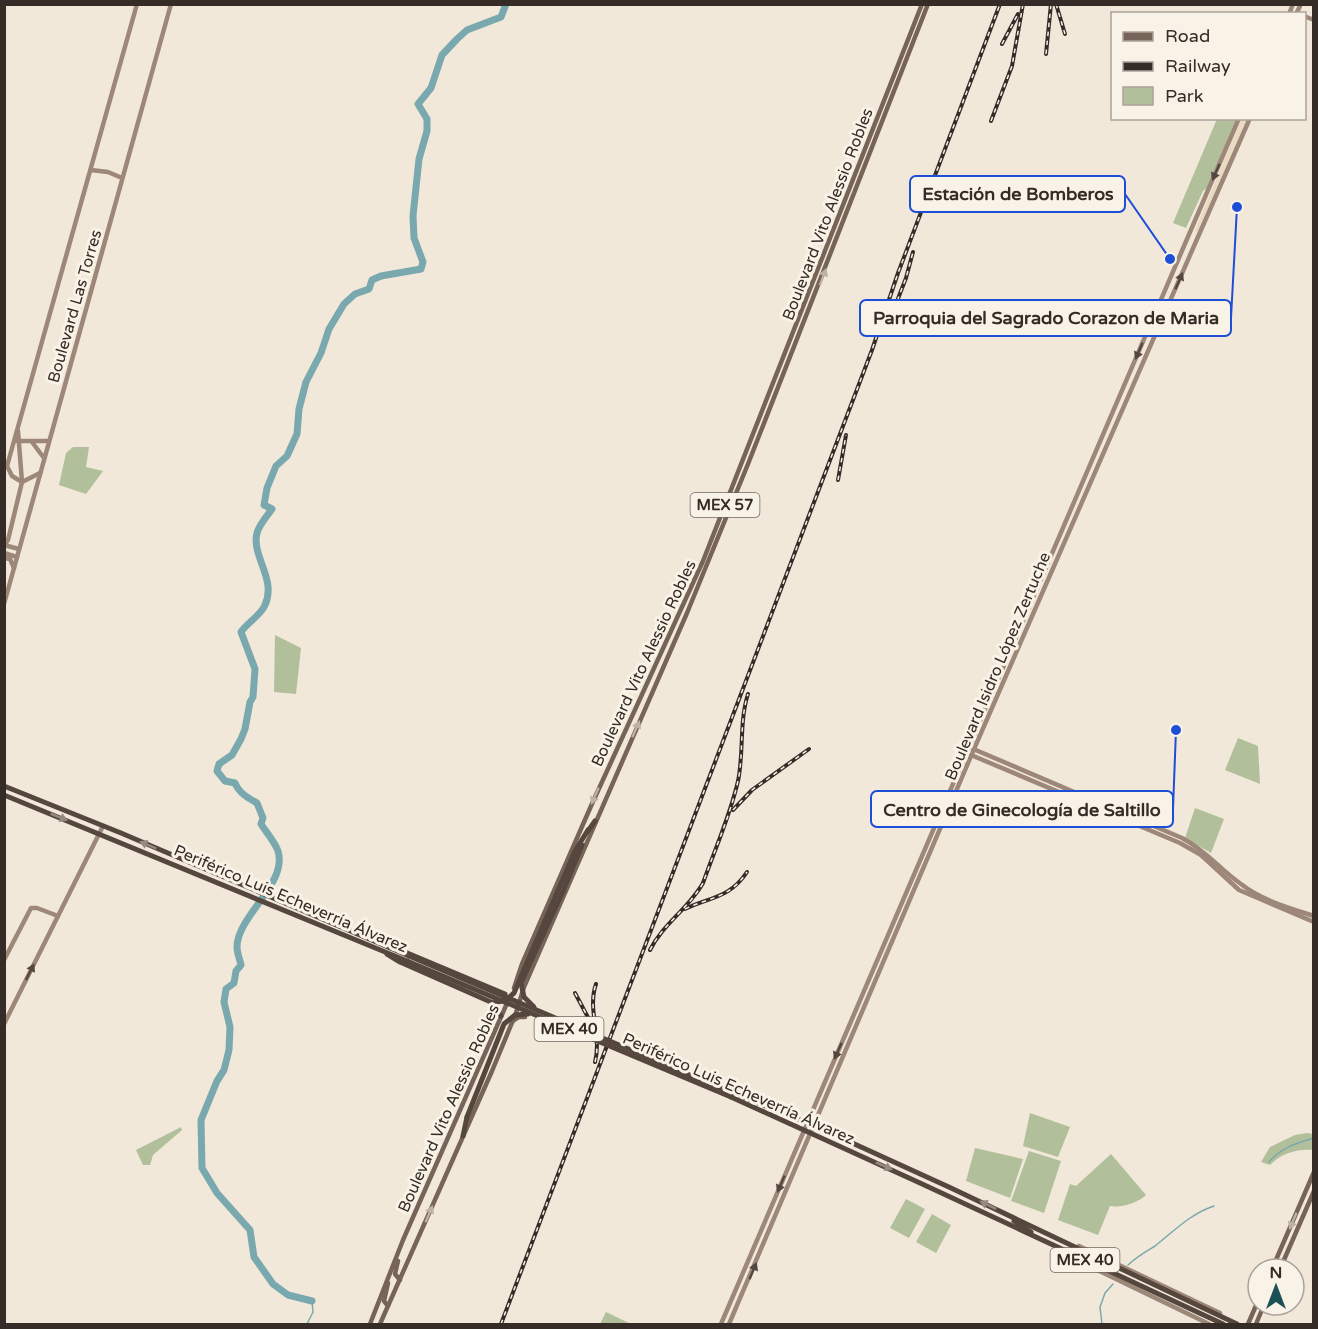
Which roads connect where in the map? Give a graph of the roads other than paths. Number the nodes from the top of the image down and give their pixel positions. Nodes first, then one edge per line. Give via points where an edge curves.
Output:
1 (137, 4) edge
2 (171, 4) edge
3 (922, 4) edge
4 (928, 4) edge
5 (911, 40) junction
6 (1238, 120) edge
7 (1249, 120) edge
8 (91, 170) junction
9 (122, 178) junction
10 (786, 359) junction
11 (17, 440) junction
12 (48, 441) junction
13 (32, 442) junction
14 (1096, 452) junction
15 (1102, 455) junction
16 (44, 458) junction
17 (40, 473) junction
18 (22, 482) junction
19 (1069, 513) junction
20 (1076, 516) junction
21 (4, 545) edge
22 (20, 549) junction
23 (4, 553) edge
24 (17, 557) junction
25 (4, 558) edge
26 (1047, 566) junction
27 (14, 568) junction
28 (1053, 568) junction
29 (4, 604) edge
30 (662, 653) junction
31 (668, 656) junction
32 (968, 746) junction
33 (974, 749) junction
34 (965, 752) junction
35 (972, 755) junction
36 (4, 786) edge
37 (4, 795) edge
38 (596, 821) junction
39 (103, 826) junction
40 (588, 830) junction
41 (99, 833) junction
42 (272, 902) junction
43 (904, 904) junction
44 (58, 916) junction
45 (1314, 916) edge
46 (1314, 922) edge
47 (374, 941) junction
48 (383, 951) junction
49 (408, 958) junction
50 (4, 960) edge
51 (496, 990) junction
52 (510, 997) junction
53 (493, 1003) junction
54 (516, 1013) junction
55 (539, 1014) junction
56 (501, 1016) junction
57 (525, 1017) dead end
58 (512, 1022) junction
59 (4, 1024) edge
60 (497, 1025) junction
61 (508, 1029) junction
62 (732, 1095) junction
63 (807, 1122) junction
64 (815, 1126) junction
65 (803, 1130) junction
66 (812, 1134) junction
67 (463, 1136) junction
68 (1314, 1172) edge
69 (920, 1183) junction
70 (951, 1188) junction
71 (1314, 1191) edge
72 (1008, 1215) junction
73 (1039, 1239) junction
74 (404, 1240) junction
75 (1058, 1240) junction
76 (401, 1247) junction
77 (413, 1248) junction
78 (1060, 1249) junction
79 (1277, 1257) edge
80 (1285, 1257) edge
81 (389, 1278) junction
82 (400, 1280) junction
83 (1158, 1291) junction
84 (388, 1306) junction
85 (370, 1324) edge
86 (380, 1324) edge
87 (721, 1324) edge
88 (729, 1324) edge
89 (1209, 1324) edge
90 (1223, 1324) edge
91 (1238, 1324) edge
92 (1246, 1324) edge

1 - 8 main road, Boulevard Las Torres
2 - 9 main road, Boulevard Las Torres
3 - 5 main road, Boulevard Vito Alessio Robles / MEX 57
4 - 5 main road, Boulevard Vito Alessio Robles / MEX 57
5 - 10 main road, Boulevard Vito Alessio Robles / MEX 57
6 -> 14 main road, Boulevard Isidro López Zertuche
15 -> 7 main road, Boulevard Isidro López Zertuche
8 - 9 main road
8 - 11 main road, Boulevard Las Torres
9 - 12 main road, Boulevard Las Torres
10 - 30 main road, Boulevard Vito Alessio Robles / MEX 57
10 - 31 main road, Boulevard Vito Alessio Robles / MEX 57 via 748,464
11 - 13 main road
11 - 18 main road, Boulevard Las Torres
11 - 18 main road, Boulevard Las Torres via 7,466 12,476
12 - 13 main road
12 - 16 main road, Boulevard Las Torres
13 - 16 main road
14 - 15 main road
14 - 19 main road, Boulevard Isidro López Zertuche
15 - 20 main road, Boulevard Isidro López Zertuche
16 - 17 main road, Boulevard Las Torres
17 - 18 main road
17 - 22 main road, Boulevard Las Torres
18 - 21 main road, Boulevard Las Torres
19 - 20 main road
19 - 26 main road, Boulevard Isidro López Zertuche
20 - 28 main road, Boulevard Isidro López Zertuche
21 - 22 main road
22 - 24 main road, Boulevard Las Torres
23 - 24 main road
24 - 27 main road, Boulevard Las Torres
25 - 27 main road via 10,559
26 - 28 main road
26 - 32 main road, Boulevard Isidro López Zertuche
27 - 29 main road, Boulevard Las Torres
28 - 33 main road, Boulevard Isidro López Zertuche
30 - 31 main road
30 -> 52 main road, Boulevard Vito Alessio Robles / MEX 57 via 591,806
38 -> 31 main road, Boulevard Vito Alessio Robles / MEX 57
32 - 33 main road
32 - 34 main road, Boulevard Isidro López Zertuche
33 - 35 main road, Boulevard Isidro López Zertuche
33 - 45 main road via 1182,838 1205,852 1241,885
34 - 35 main road
34 - 43 main road, Boulevard Isidro López Zertuche
35 - 43 main road, Boulevard Isidro López Zertuche
35 - 46 main road via 1180,843 1201,855 1239,890
36 - 39 highway, Periférico Luis Echeverría Álvarez / MEX 40
37 -> 41 highway, Periférico Luis Echeverría Álvarez / MEX 40
38 - 40 highway
38 - 54 main road, Boulevard Vito Alessio Robles / MEX 57
39 - 41 main road
42 -> 39 highway, Periférico Luis Echeverría Álvarez / MEX 40 via 257,891
40 - 52 highway
40 - 55 highway, bridge via 521,983 524,997
41 - 42 highway, Periférico Luis Echeverría Álvarez / MEX 40
41 - 44 main road
42 - 47 highway, Periférico Luis Echeverría Álvarez / MEX 40
42 - 48 highway, Periférico Luis Echeverría Álvarez / MEX 40
43 -> 63 main road, Boulevard Isidro López Zertuche
43 - 64 main road, Boulevard Isidro López Zertuche
44 - 50 main road via 33,907 29,910
59 -> 44 main road
47 - 49 highway, Periférico Luis Echeverría Álvarez / MEX 40
47 - 51 highway
48 - 49 highway, Periférico Luis Echeverría Álvarez / MEX 40
48 - 53 highway
49 - 55 highway, Periférico Luis Echeverría Álvarez / MEX 40, bridge
51 - 52 highway
51 - 53 highway
52 - 53 highway
52 - 54 main road
52 - 56 main road, Boulevard Vito Alessio Robles / MEX 57
52 - 58 highway
53 - 56 highway
54 - 58 main road, Boulevard Vito Alessio Robles / MEX 57
55 - 62 highway, Periférico Luis Echeverría Álvarez / MEX 40, bridge
55 - 67 highway, bridge via 520,1014 504,1024
56 - 60 main road, Boulevard Vito Alessio Robles / MEX 57
57 - 58 main road
58 - 61 main road, Boulevard Vito Alessio Robles / MEX 57
60 - 61 main road
60 - 74 main road, Boulevard Vito Alessio Robles
61 - 67 main road, Boulevard Vito Alessio Robles
62 - 63 highway, Periférico Luis Echeverría Álvarez / MEX 40
62 - 65 highway, Periférico Luis Echeverría Álvarez / MEX 40
63 - 64 highway, Periférico Luis Echeverría Álvarez / MEX 40
63 - 65 main road, Boulevard Isidro López Zertuche
64 - 66 main road, Boulevard Isidro López Zertuche
64 - 70 highway, Periférico Luis Echeverría Álvarez / MEX 40
65 - 66 highway, Periférico Luis Echeverría Álvarez / MEX 40
65 -> 87 main road, Boulevard Isidro López Zertuche
66 -> 69 highway, Periférico Luis Echeverría Álvarez / MEX 40
88 -> 66 main road, Boulevard Isidro López Zertuche
77 -> 67 main road, Boulevard Vito Alessio Robles
68 -> 79 main road
69 - 70 highway
69 - 73 highway, Periférico Luis Echeverría Álvarez / MEX 40
72 -> 70 highway, Periférico Luis Echeverría Álvarez / MEX 40
71 - 80 main road
72 - 73 highway
72 - 75 highway, Periférico Luis Echeverría Álvarez / MEX 40
73 - 78 highway, Periférico Luis Echeverría Álvarez / MEX 40
74 - 76 main road, Boulevard Vito Alessio Robles
74 - 77 main road
75 - 83 highway, Periférico Luis Echeverría Álvarez / MEX 40
75 - 91 main road, Periférico Luis Echeverría Álvarez
76 - 81 main road, Boulevard Vito Alessio Robles
76 - 82 main road via 395,1274
77 - 82 main road, Boulevard Vito Alessio Robles
78 - 83 highway, Periférico Luis Echeverría Álvarez / MEX 40
78 - 89 main road
81 - 84 main road via 384,1299
81 - 85 main road, Boulevard Vito Alessio Robles
82 - 84 main road, Boulevard Vito Alessio Robles
83 - 90 highway, Periférico Luis Echeverría Álvarez
83 - 91 highway, Periférico Luis Echeverría Álvarez
84 - 86 main road, Boulevard Vito Alessio Robles
91 - 92 main road, Periférico Luis Echeverría Álvarez

